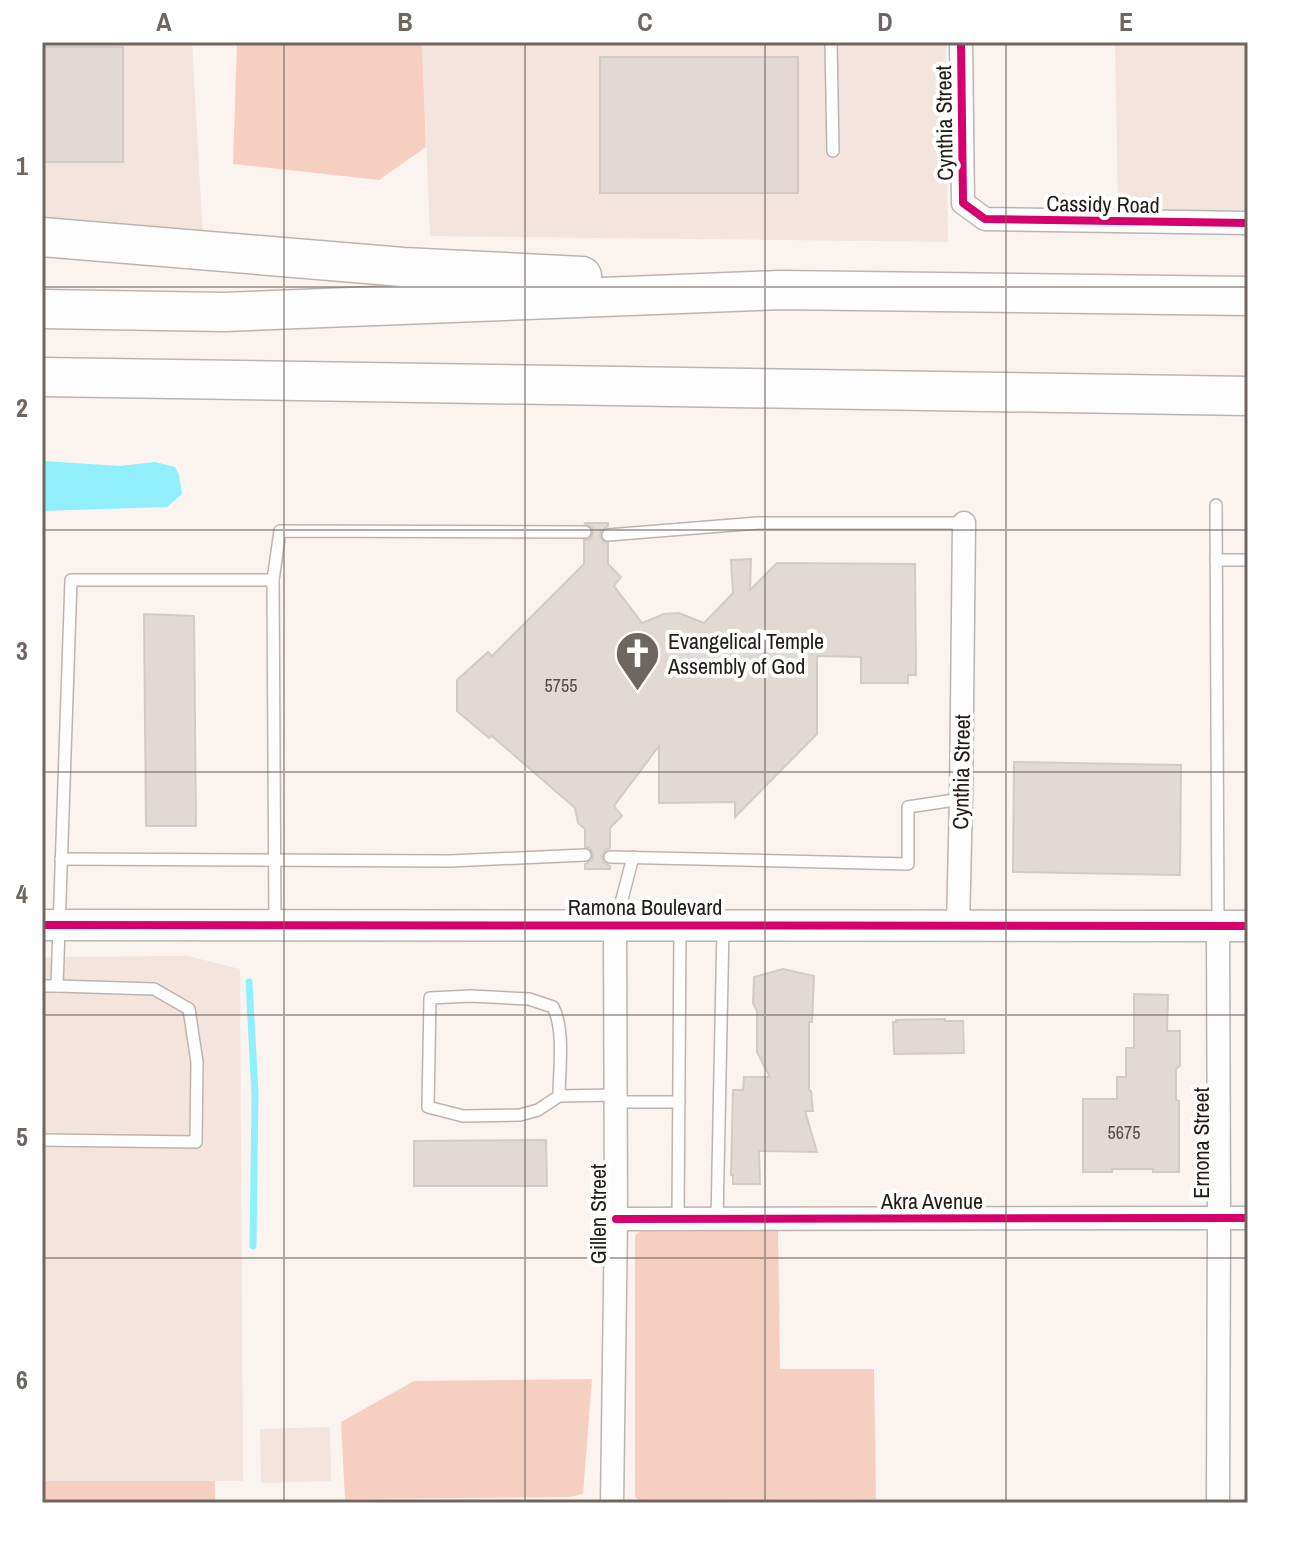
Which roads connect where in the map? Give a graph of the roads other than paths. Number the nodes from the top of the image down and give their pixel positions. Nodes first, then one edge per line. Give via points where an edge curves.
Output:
1 (831, 42) edge
2 (961, 42) edge
3 (833, 151) dead end
4 (963, 203) joint
5 (1248, 223) edge
6 (42, 237) edge
7 (780, 290) junction
8 (1248, 296) edge
9 (42, 309) edge
10 (42, 377) edge
11 (1248, 396) edge
12 (1216, 505) dead end
13 (964, 523) joint
14 (585, 532) dead end
15 (608, 535) dead end
16 (1216, 560) junction
17 (1248, 560) edge
18 (273, 580) junction
19 (961, 799) junction
20 (585, 855) dead end
21 (610, 857) dead end
22 (633, 857) junction
23 (61, 859) junction
24 (276, 861) junction
25 (680, 924) junction
26 (723, 924) junction
27 (50, 925) edge
28 (615, 925) junction
29 (275, 926) junction
30 (958, 926) junction
31 (1218, 926) junction
32 (1248, 926) edge
33 (42, 986) edge
34 (57, 986) junction
35 (559, 1096) junction
36 (615, 1098) junction
37 (679, 1102) junction
38 (42, 1140) edge
39 (1219, 1218) junction
40 (1248, 1218) edge
41 (616, 1219) junction
42 (678, 1219) junction
43 (717, 1220) junction
44 (612, 1503) edge
45 (1218, 1503) edge

1 - 3 lane
2 - 4 street, Cynthia Street
4 - 5 street, Cassidy Road via 985,219 1000,221
6 - 7 highway via 403,267
7 - 8 highway
7 - 9 highway via 224,312
10 - 11 highway
12 - 16 lane
13 - 15 lane via 758,523
13 - 19 street, Cynthia Street
14 - 18 lane via 280,531
16 - 17 lane
16 - 31 lane
18 - 23 lane via 71,580
18 - 24 lane
19 - 22 lane via 908,807 908,864
19 - 30 street, Cynthia Street
20 - 24 lane
21 - 22 lane
22 - 28 lane
23 - 24 lane
23 - 27 lane
24 - 29 lane
25 - 26 street, Ramona Boulevard
25 - 28 street, Ramona Boulevard
25 - 37 lane
26 - 30 street, Ramona Boulevard
26 - 43 lane
27 - 29 street, Ramona Boulevard
27 - 34 lane
28 - 29 street, Ramona Boulevard
28 - 36 street, Gillen Street
30 - 31 street, Ramona Boulevard
31 - 32 street, Ramona Boulevard
31 - 39 street, Ernona Street
33 - 34 lane
34 - 38 lane via 154,989 189,1009 197,1062 196,1142
35 - 35 lane via 520,1115 463,1116 428,1107 430,998 529,999 553,1007 559,1030
35 - 36 lane
36 - 37 lane
36 - 41 street, Gillen Street
37 - 42 lane
39 - 40 street, Akra Avenue
39 - 43 street, Akra Avenue
39 - 45 street, Ernona Street
41 - 42 street, Akra Avenue
41 - 44 street, Gillen Street
42 - 43 street, Akra Avenue

